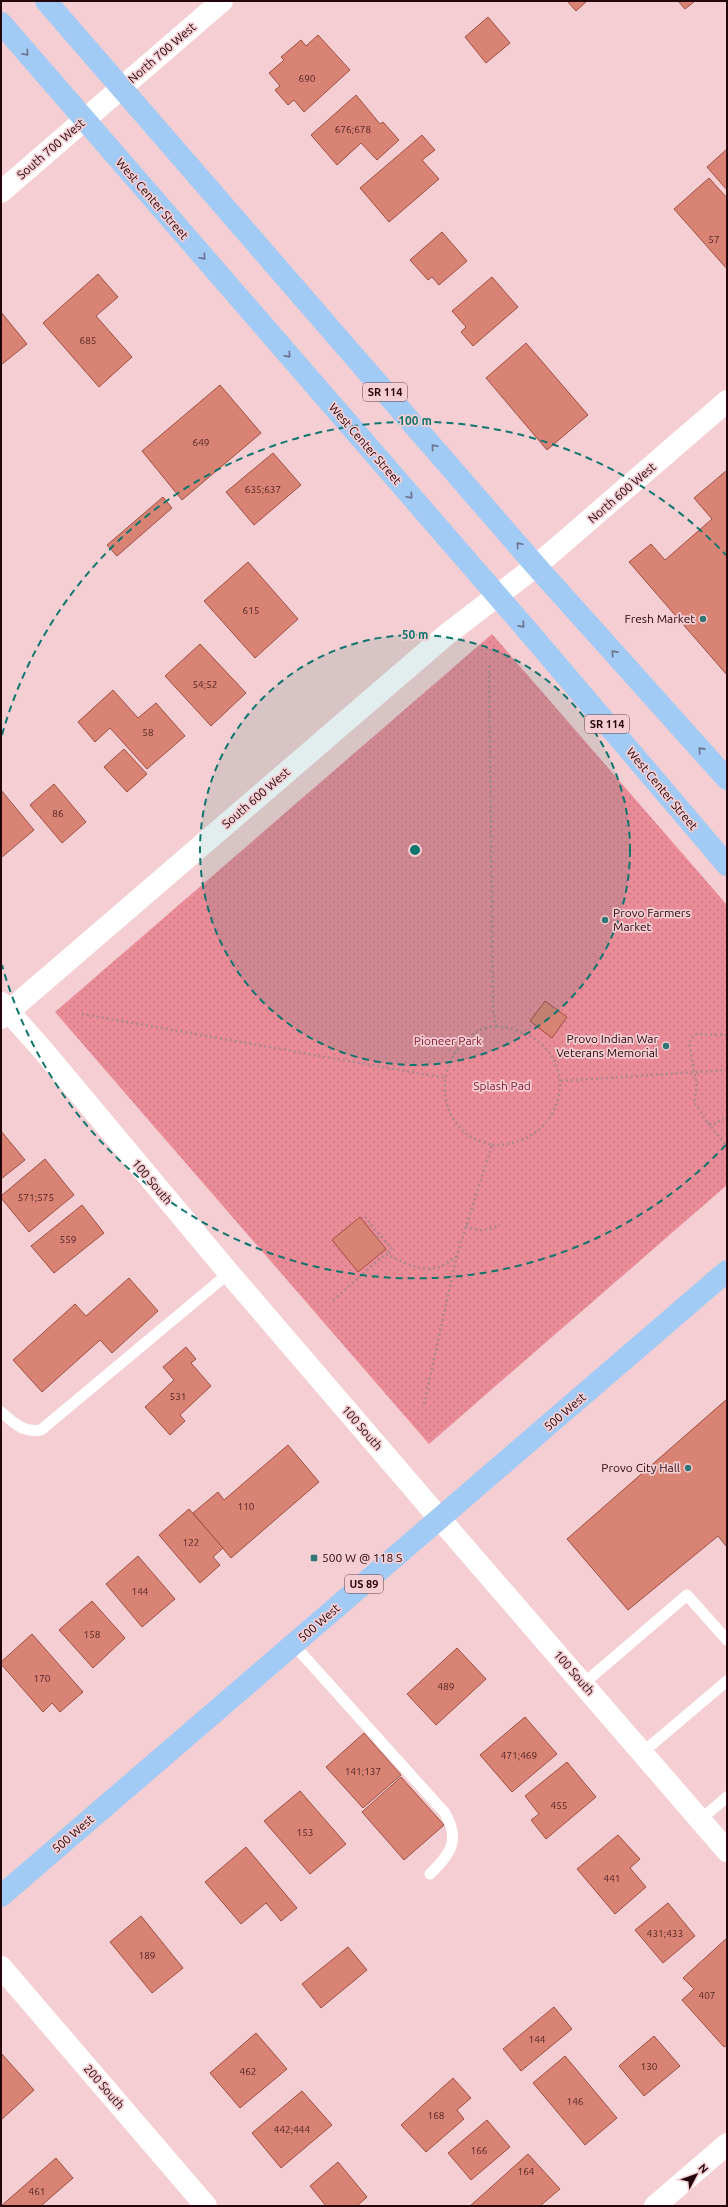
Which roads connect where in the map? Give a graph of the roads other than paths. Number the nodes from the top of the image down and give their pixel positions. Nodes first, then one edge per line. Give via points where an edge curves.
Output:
1 (46, 1) edge
2 (222, 1) edge
3 (1, 23) edge
4 (121, 88) junction
5 (101, 105) joint
6 (84, 120) junction
7 (1, 192) edge
8 (727, 402) edge
9 (536, 566) junction
10 (516, 582) joint
11 (496, 596) junction
12 (727, 779) edge
13 (727, 865) edge
14 (4, 1011) edge
15 (727, 1271) edge
16 (229, 1274) junction
17 (1, 1412) edge
18 (440, 1519) junction
19 (727, 1640) edge
20 (294, 1645) junction
21 (727, 1681) edge
22 (583, 1684) junction
23 (643, 1752) junction
24 (727, 1797) edge
25 (700, 1820) junction
26 (727, 1851) edge
27 (430, 1874) dead end
28 (1, 1896) edge
29 (1, 1967) edge
30 (727, 2144) edge
31 (206, 2206) edge
32 (655, 2206) edge

1 - 4 main road, SR 114
2 - 4 street, North 700 West
3 -> 6 main road, West Center Street / SR 114
4 - 5 street, North 700 West
9 -> 4 main road, SR 114
5 - 6 street, South 700 West
6 - 7 street, South 700 West
6 -> 11 main road, West Center Street / SR 114
8 - 9 street, North 600 West
9 - 10 street, North 600 West
12 -> 9 main road, SR 114
10 - 11 street, South 600 West
11 -> 13 main road, West Center Street / SR 114
11 - 14 street, South 600 West via 446,635
14 - 16 street, 100 South
15 - 18 main road, 500 West / US 89
16 - 17 lane via 41,1430 31,1432 21,1429
16 - 18 street, 100 South
18 - 20 main road, 500 West / US 89
18 - 22 street, 100 South
19 - 22 lane via 687,1595
20 - 27 lane via 445,1813 453,1831 452,1846
20 - 28 main road, 500 West / US 89
21 - 23 lane
22 - 23 street, 100 South
23 - 25 street, 100 South
24 - 25 lane
25 - 26 street, 100 South
29 - 31 street, 200 South
30 - 32 street

